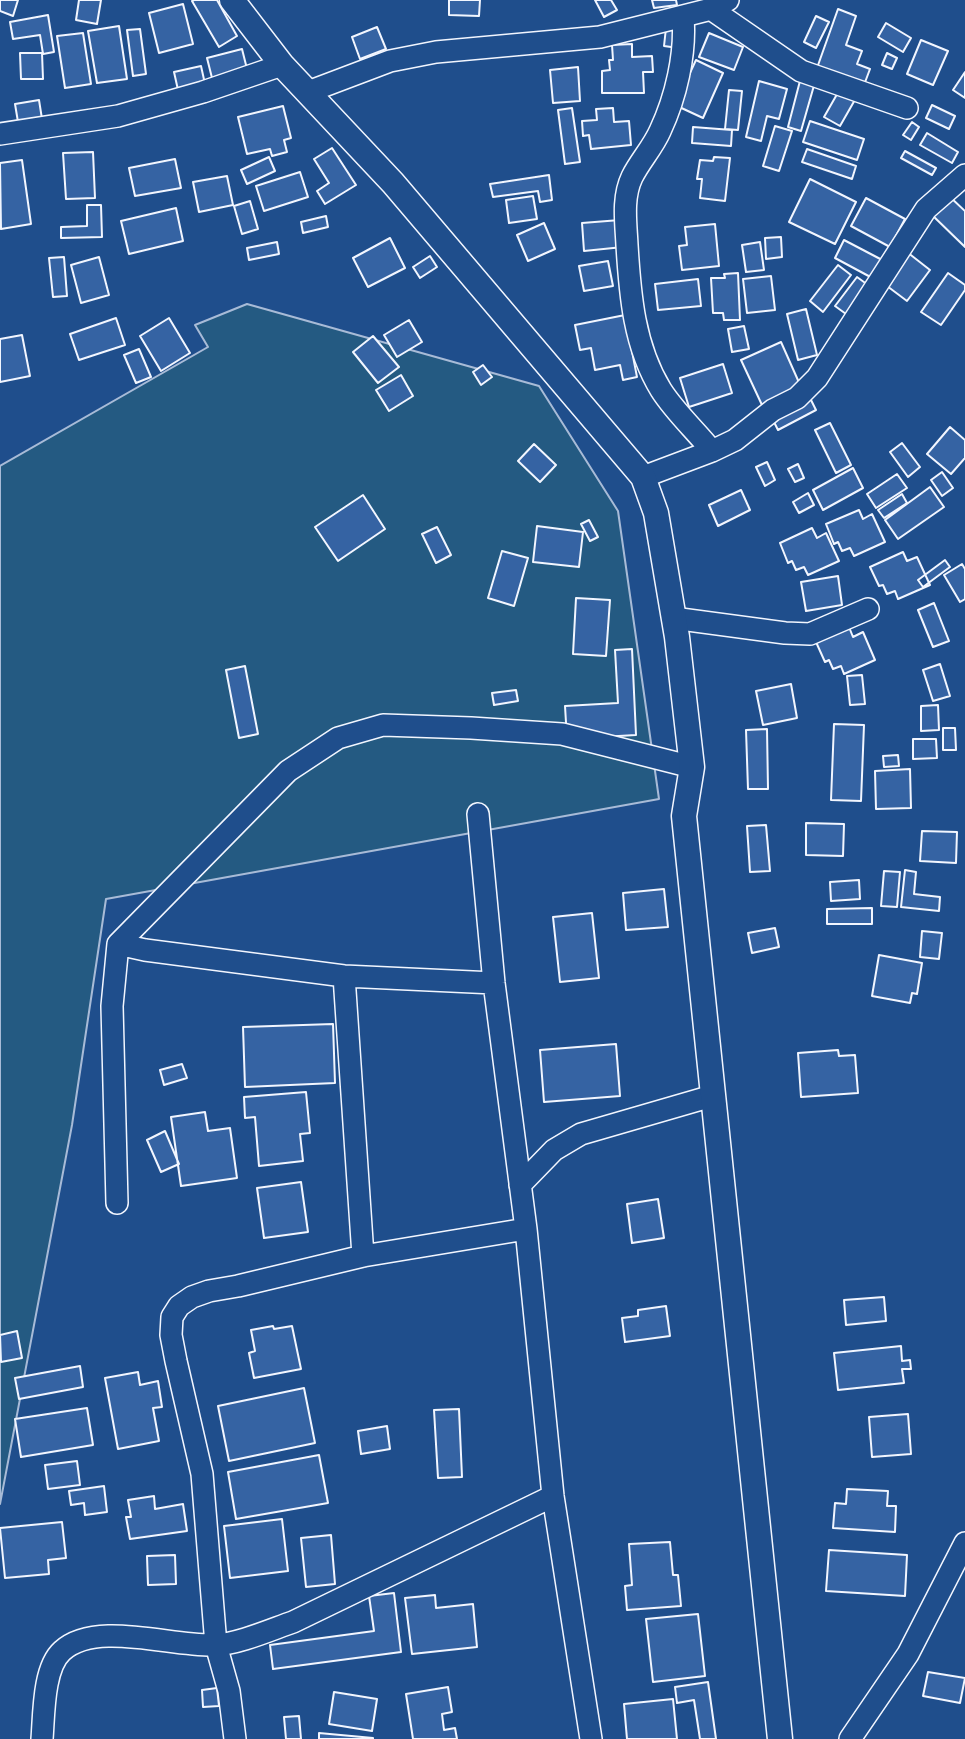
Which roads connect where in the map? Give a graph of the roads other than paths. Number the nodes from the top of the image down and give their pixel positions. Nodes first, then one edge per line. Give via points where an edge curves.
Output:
1 (232, 0) edge
2 (719, 4) edge
3 (683, 17) junction
4 (282, 65) junction
5 (308, 92) junction
6 (907, 108) dead end
7 (0, 134) edge
8 (965, 175) edge
9 (712, 452) junction
10 (643, 477) junction
11 (868, 609) dead end
12 (673, 618) junction
13 (692, 767) junction
14 (478, 814) dead end
15 (684, 816) junction
16 (118, 944) junction
17 (344, 976) junction
18 (494, 983) junction
19 (712, 1096) junction
20 (520, 1185) junction
21 (117, 1203) dead end
22 (526, 1228) junction
23 (363, 1256) junction
24 (731, 1269) junction
25 (553, 1496) junction
26 (965, 1543) edge
27 (216, 1645) junction
28 (42, 1739) edge
29 (235, 1739) edge
30 (591, 1739) edge
31 (780, 1739) edge
32 (850, 1739) edge

1 - 4 street
2 - 3 street
2 - 6 street via 801,71
3 - 5 street via 600,37 436,52 390,61
3 - 9 street via 685,38 668,109 628,191 628,261 636,331 649,365 661,390
4 - 5 street
4 - 7 street via 118,116
5 - 10 street via 393,183
8 - 9 street via 926,209 817,379 797,398
9 - 10 street
10 - 12 street via 656,513
11 - 12 street via 810,634
12 - 13 street
13 - 15 street
13 - 16 street via 562,734 383,725 338,738 288,772
14 - 18 street
15 - 19 street
15 - 24 street via 697,829 741,1247
16 - 17 street
16 - 21 street via 112,1006
17 - 18 street
17 - 23 street
18 - 20 street
19 - 20 street via 581,1134 554,1150
19 - 24 street
20 - 22 street
22 - 23 street
22 - 25 street
23 - 27 street via 200,1294 179,1306 172,1317 171,1335 202,1474
24 - 31 street
25 - 27 street via 293,1622
25 - 30 street
26 - 32 street via 908,1654
27 - 28 street via 100,1636 77,1642 60,1652 49,1672
27 - 29 street via 229,1691

